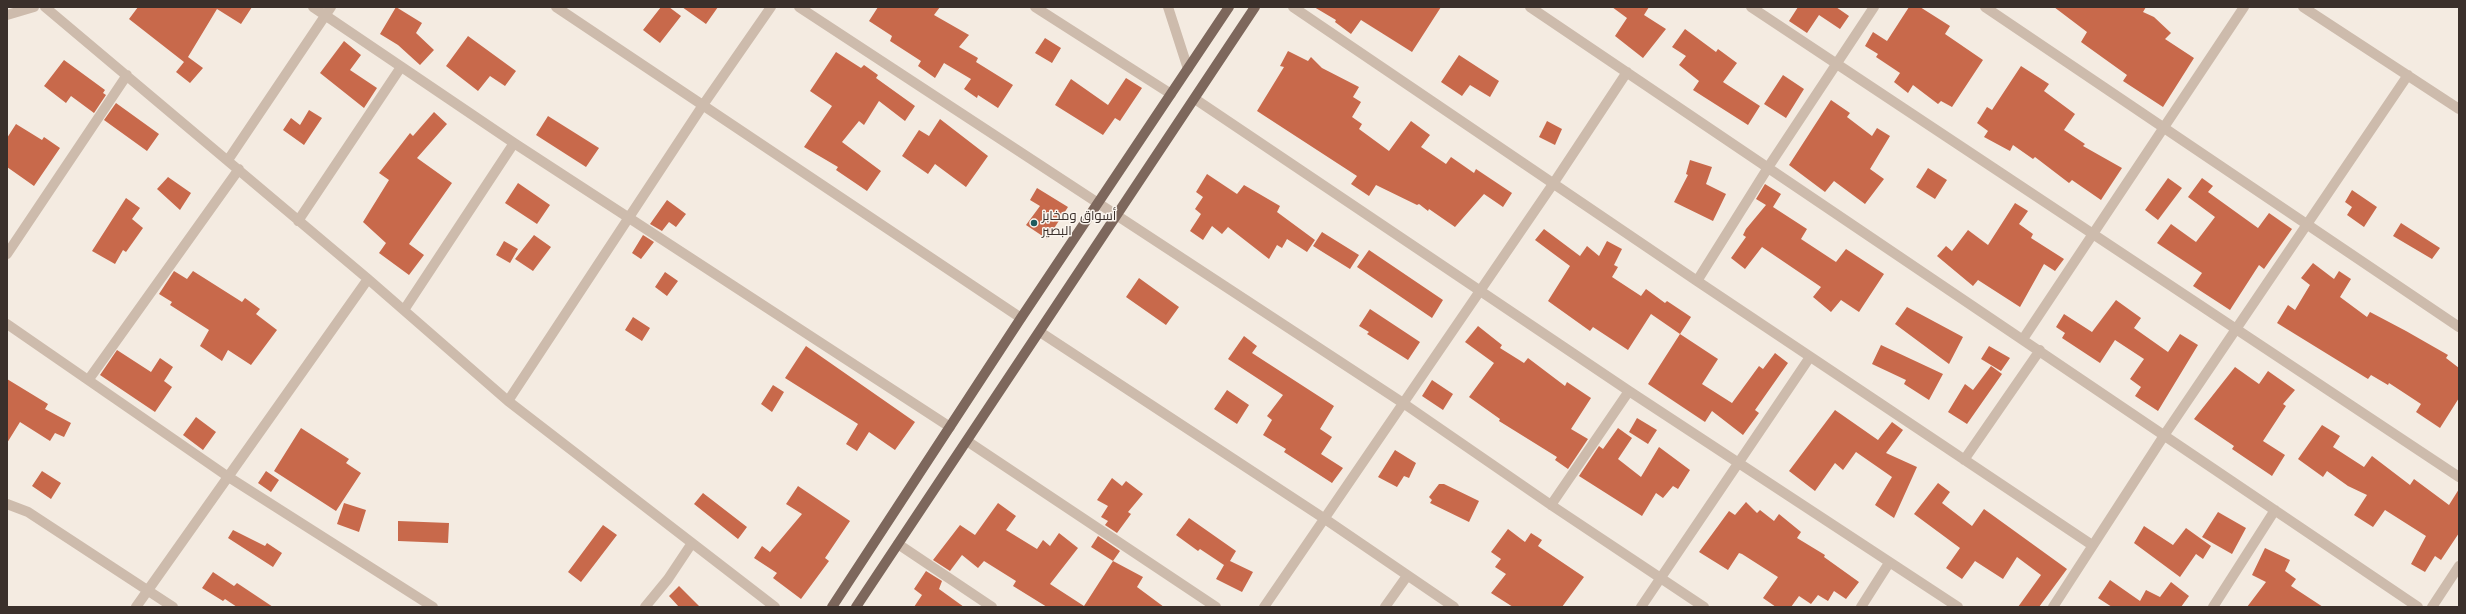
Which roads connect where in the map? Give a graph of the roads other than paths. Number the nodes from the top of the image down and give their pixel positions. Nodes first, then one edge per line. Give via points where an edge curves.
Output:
1 (34, 7) edge
2 (45, 7) edge
3 (313, 7) edge
4 (556, 7) edge
5 (771, 7) edge
6 (799, 7) edge
7 (1035, 7) edge
8 (1168, 7) edge
9 (1229, 7) edge
10 (1255, 7) edge
11 (1294, 7) edge
12 (1750, 7) edge
13 (1874, 7) edge
14 (1985, 7) edge
15 (2244, 7) edge
16 (2303, 7) edge
17 (1537, 9) edge
18 (328, 11) edge
19 (7, 15) edge
20 (1835, 65) junction
21 (401, 67) junction
22 (1188, 69) junction
23 (1627, 72) junction
24 (127, 75) junction
25 (2408, 75) junction
26 (1171, 94) junction
27 (1195, 99) junction
28 (704, 105) junction
29 (2459, 109) edge
30 (2165, 128) junction
31 (514, 143) junction
32 (228, 160) junction
33 (1769, 166) junction
34 (239, 169) junction
35 (1553, 184) junction
36 (1098, 203) junction
37 (1117, 216) junction
38 (629, 218) junction
39 (298, 221) junction
40 (2307, 225) junction
41 (2094, 235) junction
42 (7, 254) edge
43 (368, 279) junction
44 (1697, 281) junction
45 (1480, 290) junction
46 (404, 310) junction
47 (1021, 318) junction
48 (7, 324) edge
49 (2236, 328) junction
50 (2459, 328) edge
51 (1040, 332) junction
52 (2023, 339) junction
53 (2040, 350) junction
54 (1810, 356) junction
55 (89, 379) junction
56 (1629, 391) junction
57 (508, 401) junction
58 (1403, 403) junction
59 (950, 427) junction
60 (2165, 434) junction
61 (967, 441) junction
62 (1964, 460) junction
63 (1739, 464) junction
64 (227, 476) junction
65 (2459, 477) edge
66 (7, 504) edge
67 (1551, 505) junction
68 (2275, 510) junction
69 (1325, 519) junction
70 (692, 543) junction
71 (898, 544) junction
72 (2092, 545) junction
73 (1889, 563) junction
74 (2459, 566) edge
75 (1407, 576) junction
76 (1660, 578) junction
77 (148, 590) junction
78 (136, 607) edge
79 (173, 607) edge
80 (433, 607) edge
81 (645, 607) edge
82 (774, 607) edge
83 (832, 607) edge
84 (856, 607) edge
85 (992, 607) edge
86 (1216, 607) edge
87 (1264, 607) edge
88 (1385, 607) edge
89 (1454, 607) edge
90 (1641, 607) edge
91 (1704, 607) edge
92 (1860, 607) edge
93 (1958, 607) edge
94 (2053, 607) edge
95 (2213, 607) edge
96 (2418, 607) edge
97 (2432, 607) edge

1 - 19 street
2 - 24 street
3 - 18 street
4 - 28 street
5 - 28 street
6 - 36 street
7 - 26 street
8 - 22 street
9 - 22 main road
10 - 27 main road
11 - 35 street
12 - 20 street
13 - 20 street
14 - 30 street
15 - 30 street
16 - 25 street
17 - 23 street
18 - 21 street
18 - 32 street
20 - 33 street
20 - 41 street
21 - 31 street
21 - 39 street
22 - 26 main road
23 - 33 street
23 - 35 street
24 - 32 street
24 - 42 street
25 - 29 street
25 - 40 street
26 - 36 main road
27 - 37 main road
27 - 45 street
28 - 38 street
28 - 47 street
30 - 40 street
30 - 41 street
31 - 38 street
31 - 46 street
32 - 34 street
33 - 44 street
33 - 52 street
34 - 39 street
34 - 55 street
35 - 44 street
35 - 45 street
36 - 37 street
36 - 47 main road
37 - 51 main road
37 - 58 street
38 - 57 street
38 - 59 street
39 - 43 street
40 - 49 street
40 - 50 street
41 - 49 street
41 - 52 street
43 - 46 street
43 - 64 street
44 - 54 street
45 - 56 street
45 - 58 street
46 - 57 street
47 - 59 main road
48 - 55 street
49 - 60 street
49 - 65 street
51 - 61 main road
51 - 69 street
52 - 53 street
53 - 60 street
53 - 62 street
54 - 62 street
54 - 63 street
55 - 64 street
56 - 63 street
56 - 67 street
57 - 70 street
58 - 67 street
58 - 69 street
59 - 83 main road
60 - 68 street
60 - 72 street
61 - 71 main road
61 - 86 street
62 - 72 street
63 - 73 street
63 - 76 street
64 - 77 street
64 - 80 street
66 - 77 street via 28,512
67 - 76 street
68 - 95 street
68 - 96 street
69 - 75 street
69 - 87 street
70 - 81 street
70 - 82 street
71 - 84 main road
71 - 85 street
72 - 94 street
73 - 92 street
73 - 93 street
74 - 97 street
75 - 88 street
75 - 89 street
76 - 90 street
76 - 91 street
77 - 78 street
77 - 79 street

